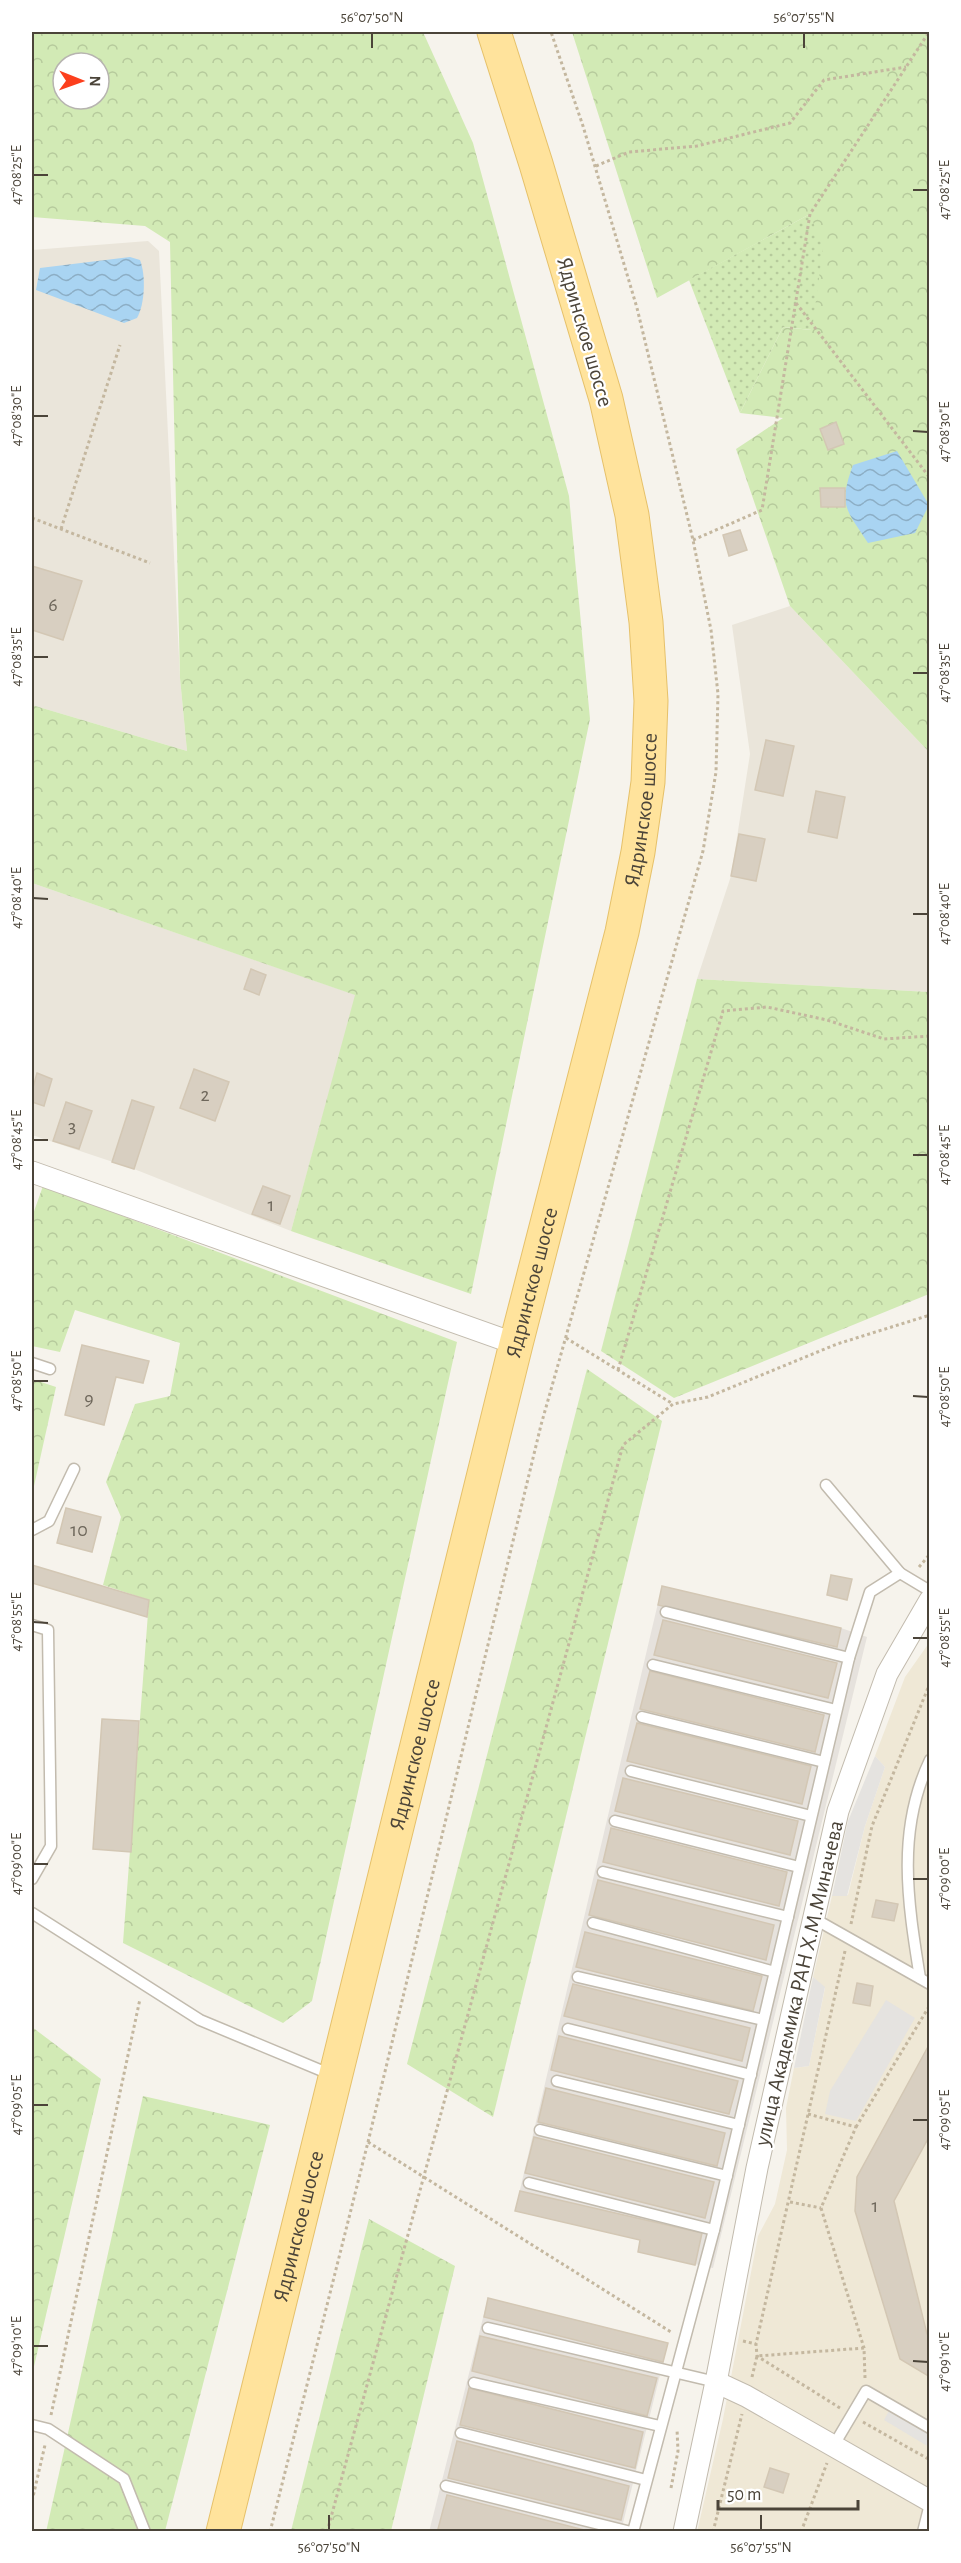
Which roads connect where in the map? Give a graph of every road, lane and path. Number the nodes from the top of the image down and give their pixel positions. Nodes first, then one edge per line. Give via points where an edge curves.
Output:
1 (494, 32) edge
2 (929, 32) edge
3 (906, 67) junction
4 (595, 166) dead end
5 (796, 303) junction
6 (120, 345) dead end
7 (930, 477) edge
8 (32, 518) edge
9 (61, 529) junction
10 (693, 540) dead end
11 (150, 563) dead end
12 (930, 1036) edge
13 (32, 1172) edge
14 (930, 1315) edge
15 (566, 1338) dead end
16 (516, 1344) junction
17 (32, 1363) edge
18 (50, 1369) dead end
19 (618, 1370) junction
20 (672, 1404) junction
21 (74, 1469) dead end
22 (826, 1485) dead end
23 (32, 1530) edge
24 (900, 1574) junction
25 (930, 1591) edge
26 (930, 1600) edge
27 (666, 1612) dead end
28 (32, 1625) edge
29 (849, 1658) junction
30 (653, 1665) dead end
31 (930, 1683) edge
32 (836, 1710) junction
33 (642, 1717) dead end
34 (930, 1760) edge
35 (824, 1762) junction
36 (631, 1771) dead end
37 (811, 1816) junction
38 (615, 1821) dead end
39 (800, 1867) junction
40 (603, 1872) dead end
41 (32, 1879) edge
42 (32, 1913) edge
43 (788, 1917) junction
44 (813, 1918) junction
45 (592, 1923) dead end
46 (848, 1938) junction
47 (775, 1972) junction
48 (578, 1977) dead end
49 (925, 1981) edge
50 (143, 1983) junction
51 (930, 2005) edge
52 (764, 2020) junction
53 (568, 2029) dead end
54 (751, 2075) junction
55 (335, 2076) junction
56 (557, 2081) dead end
57 (808, 2114) junction
58 (739, 2125) junction
59 (856, 2127) junction
60 (540, 2130) dead end
61 (368, 2142) dead end
62 (727, 2176) junction
63 (423, 2177) junction
64 (529, 2183) dead end
65 (789, 2202) junction
66 (820, 2208) junction
67 (714, 2230) junction
68 (488, 2328) dead end
69 (737, 2339) dead end
70 (684, 2340) junction
71 (756, 2344) junction
72 (864, 2348) junction
73 (757, 2356) junction
74 (675, 2372) junction
75 (716, 2382) junction
76 (474, 2383) dead end
77 (751, 2385) dead end
78 (866, 2391) junction
79 (743, 2409) dead end
80 (851, 2415) junction
81 (32, 2425) edge
82 (660, 2426) junction
83 (677, 2428) dead end
84 (930, 2428) edge
85 (48, 2429) junction
86 (461, 2433) dead end
87 (834, 2445) junction
88 (930, 2460) edge
89 (646, 2480) junction
90 (446, 2486) dead end
91 (670, 2497) dead end
92 (32, 2501) edge
93 (930, 2502) edge
94 (145, 2532) edge
95 (223, 2532) edge
96 (327, 2532) edge
97 (632, 2532) edge
98 (684, 2532) edge
99 (713, 2532) edge
100 (801, 2532) edge
101 (923, 2532) edge

1 - 16 main road, Ядринское шоссе via 606,399 632,515 646,622 651,701 648,782 624,921
2 - 3 path
3 - 4 path via 824,80 790,123 697,146 629,152
3 - 5 path via 810,214
5 - 7 path
5 - 10 path via 762,510
6 - 9 path
8 - 9 path
9 - 11 path
12 - 19 path via 884,1039 827,1020 767,1007 723,1011
13 - 16 street
14 - 20 path via 837,1344 708,1396
15 - 19 path
16 - 55 main road, Ядринское шоссе
17 - 18 lane
19 - 20 path
20 - 63 path via 623,1445
21 - 23 lane via 49,1521
22 - 24 lane
24 - 25 lane
24 - 29 lane via 870,1592
26 - 44 street, улица Академика РАН Х.М.Миначева via 887,1674 838,1811
27 - 29 lane
28 - 41 lane via 48,1630 51,1846
29 - 32 lane
30 - 32 lane
31 - 46 path via 872,1826
32 - 35 lane
33 - 35 lane
34 - 49 lane via 920,1781 908,1830 908,1892
35 - 37 lane
36 - 37 lane
37 - 39 lane
38 - 39 lane
39 - 43 lane
40 - 43 lane
42 - 50 lane
43 - 47 lane
44 - 46 lane
44 - 75 street, улица Академика РАН Х.М.Миначева via 749,2205
45 - 47 lane
46 - 49 lane
46 - 57 path
47 - 52 lane
48 - 52 lane
50 - 55 lane via 200,2020
50 - 85 path
51 - 59 path
52 - 54 lane
53 - 54 lane
54 - 58 lane
55 - 95 main road, Ядринское шоссе
56 - 58 lane
57 - 59 path
57 - 65 path
58 - 62 lane
59 - 66 path
60 - 62 lane
61 - 63 path
62 - 67 lane
63 - 70 path
63 - 96 path
64 - 67 lane
65 - 66 path
65 - 71 path
66 - 72 path
67 - 70 lane
68 - 74 lane
69 - 71 path
70 - 74 lane
71 - 73 path
72 - 73 path
72 - 78 path
73 - 77 path
73 - 80 path
74 - 75 lane
74 - 82 lane
75 - 87 street
75 - 98 street, улица Академика РАН Х.М.Миначева
76 - 82 lane
78 - 80 lane
78 - 84 lane
79 - 99 path
80 - 87 lane
80 - 88 path
81 - 85 lane
82 - 89 lane
83 - 91 path via 678,2451
85 - 92 path
85 - 94 lane via 124,2479
86 - 89 lane
87 - 93 street
87 - 100 path
89 - 97 lane
90 - 97 lane
93 - 101 lane

